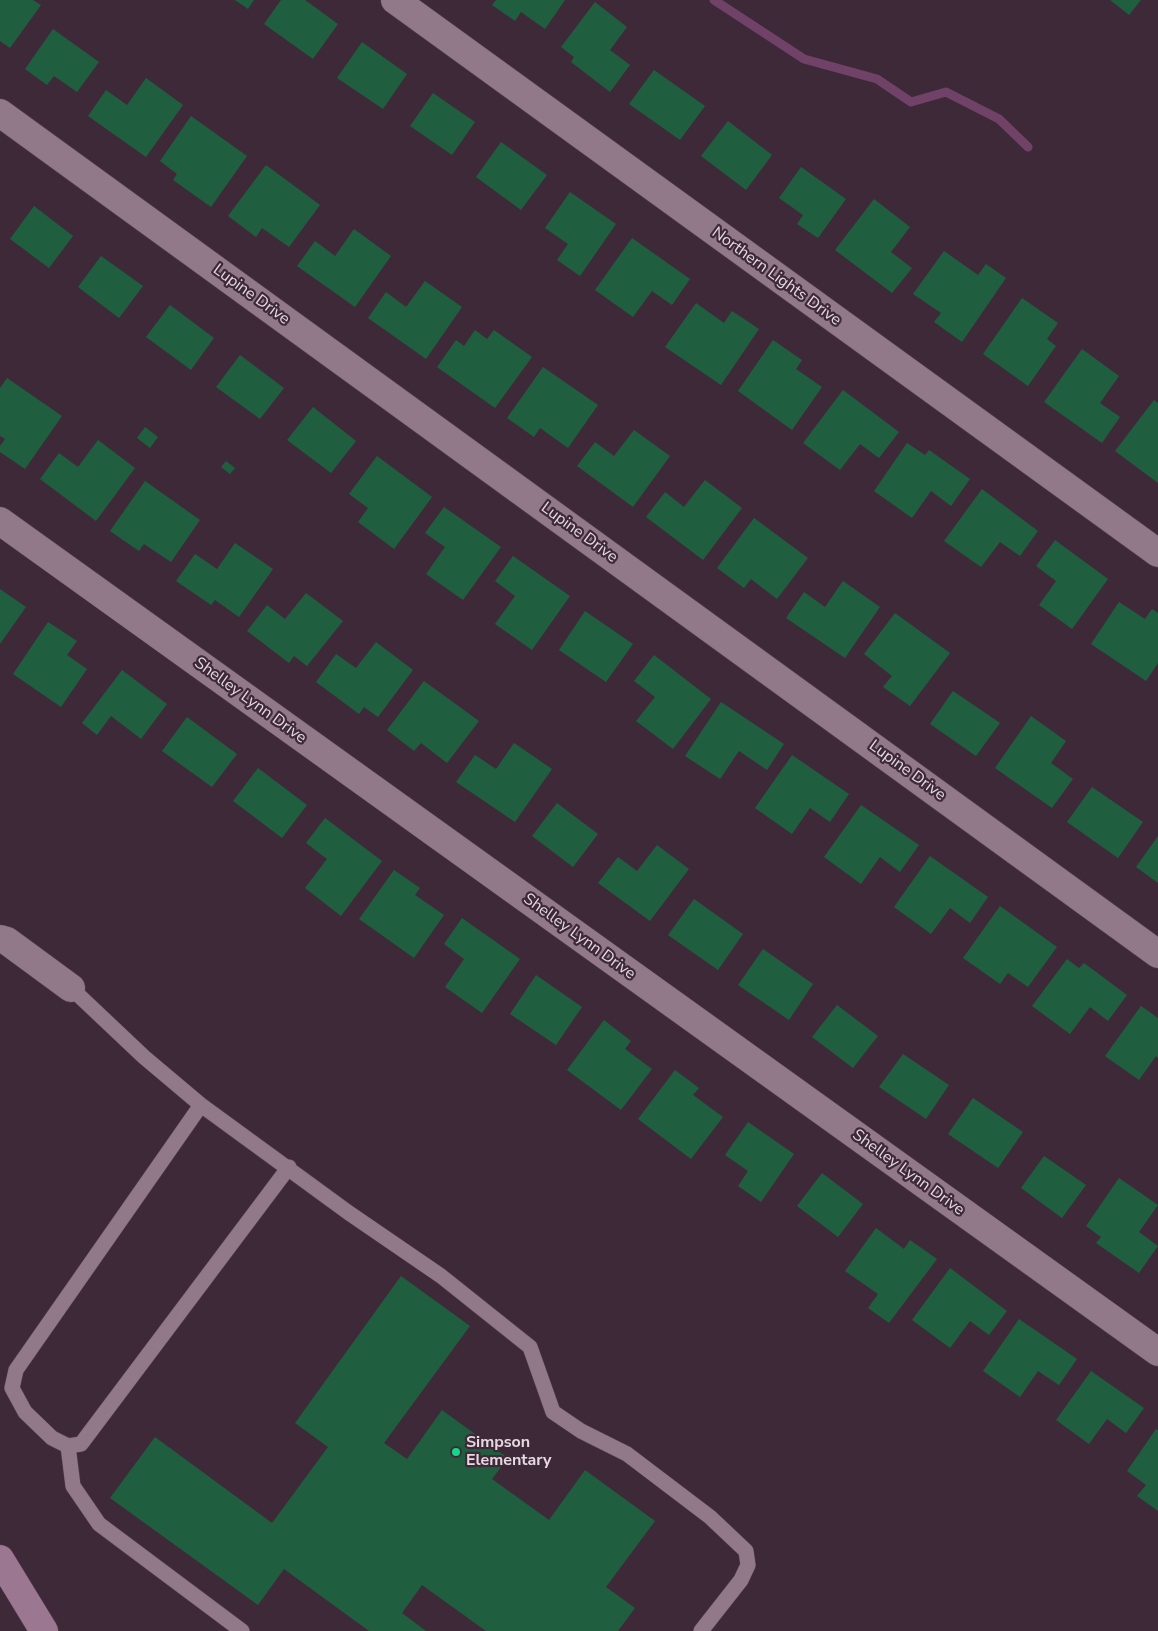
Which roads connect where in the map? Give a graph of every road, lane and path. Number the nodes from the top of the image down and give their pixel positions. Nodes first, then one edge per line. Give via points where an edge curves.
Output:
1 (395, 0) edge
2 (0, 112) edge
3 (0, 522) edge
4 (1158, 553) edge
5 (0, 939) edge
6 (1158, 954) edge
7 (71, 988) joint
8 (201, 1105) junction
9 (289, 1168) junction
10 (1158, 1352) edge
11 (68, 1446) junction
12 (0, 1559) edge
13 (44, 1631) edge
14 (242, 1631) edge
15 (701, 1631) edge

1 - 4 street, Northern Lights Drive
2 - 6 street, Lupine Drive
3 - 10 street, Shelley Lynn Drive
5 - 7 street
7 - 8 lane
8 - 9 lane
8 - 11 lane via 16,1370 12,1388 25,1412 52,1438
9 - 11 lane via 81,1444
9 - 15 lane via 441,1276 530,1347 553,1412 581,1431 627,1454 710,1517 746,1551 748,1565 740,1580
11 - 14 lane via 73,1486 99,1524
12 - 13 main road

